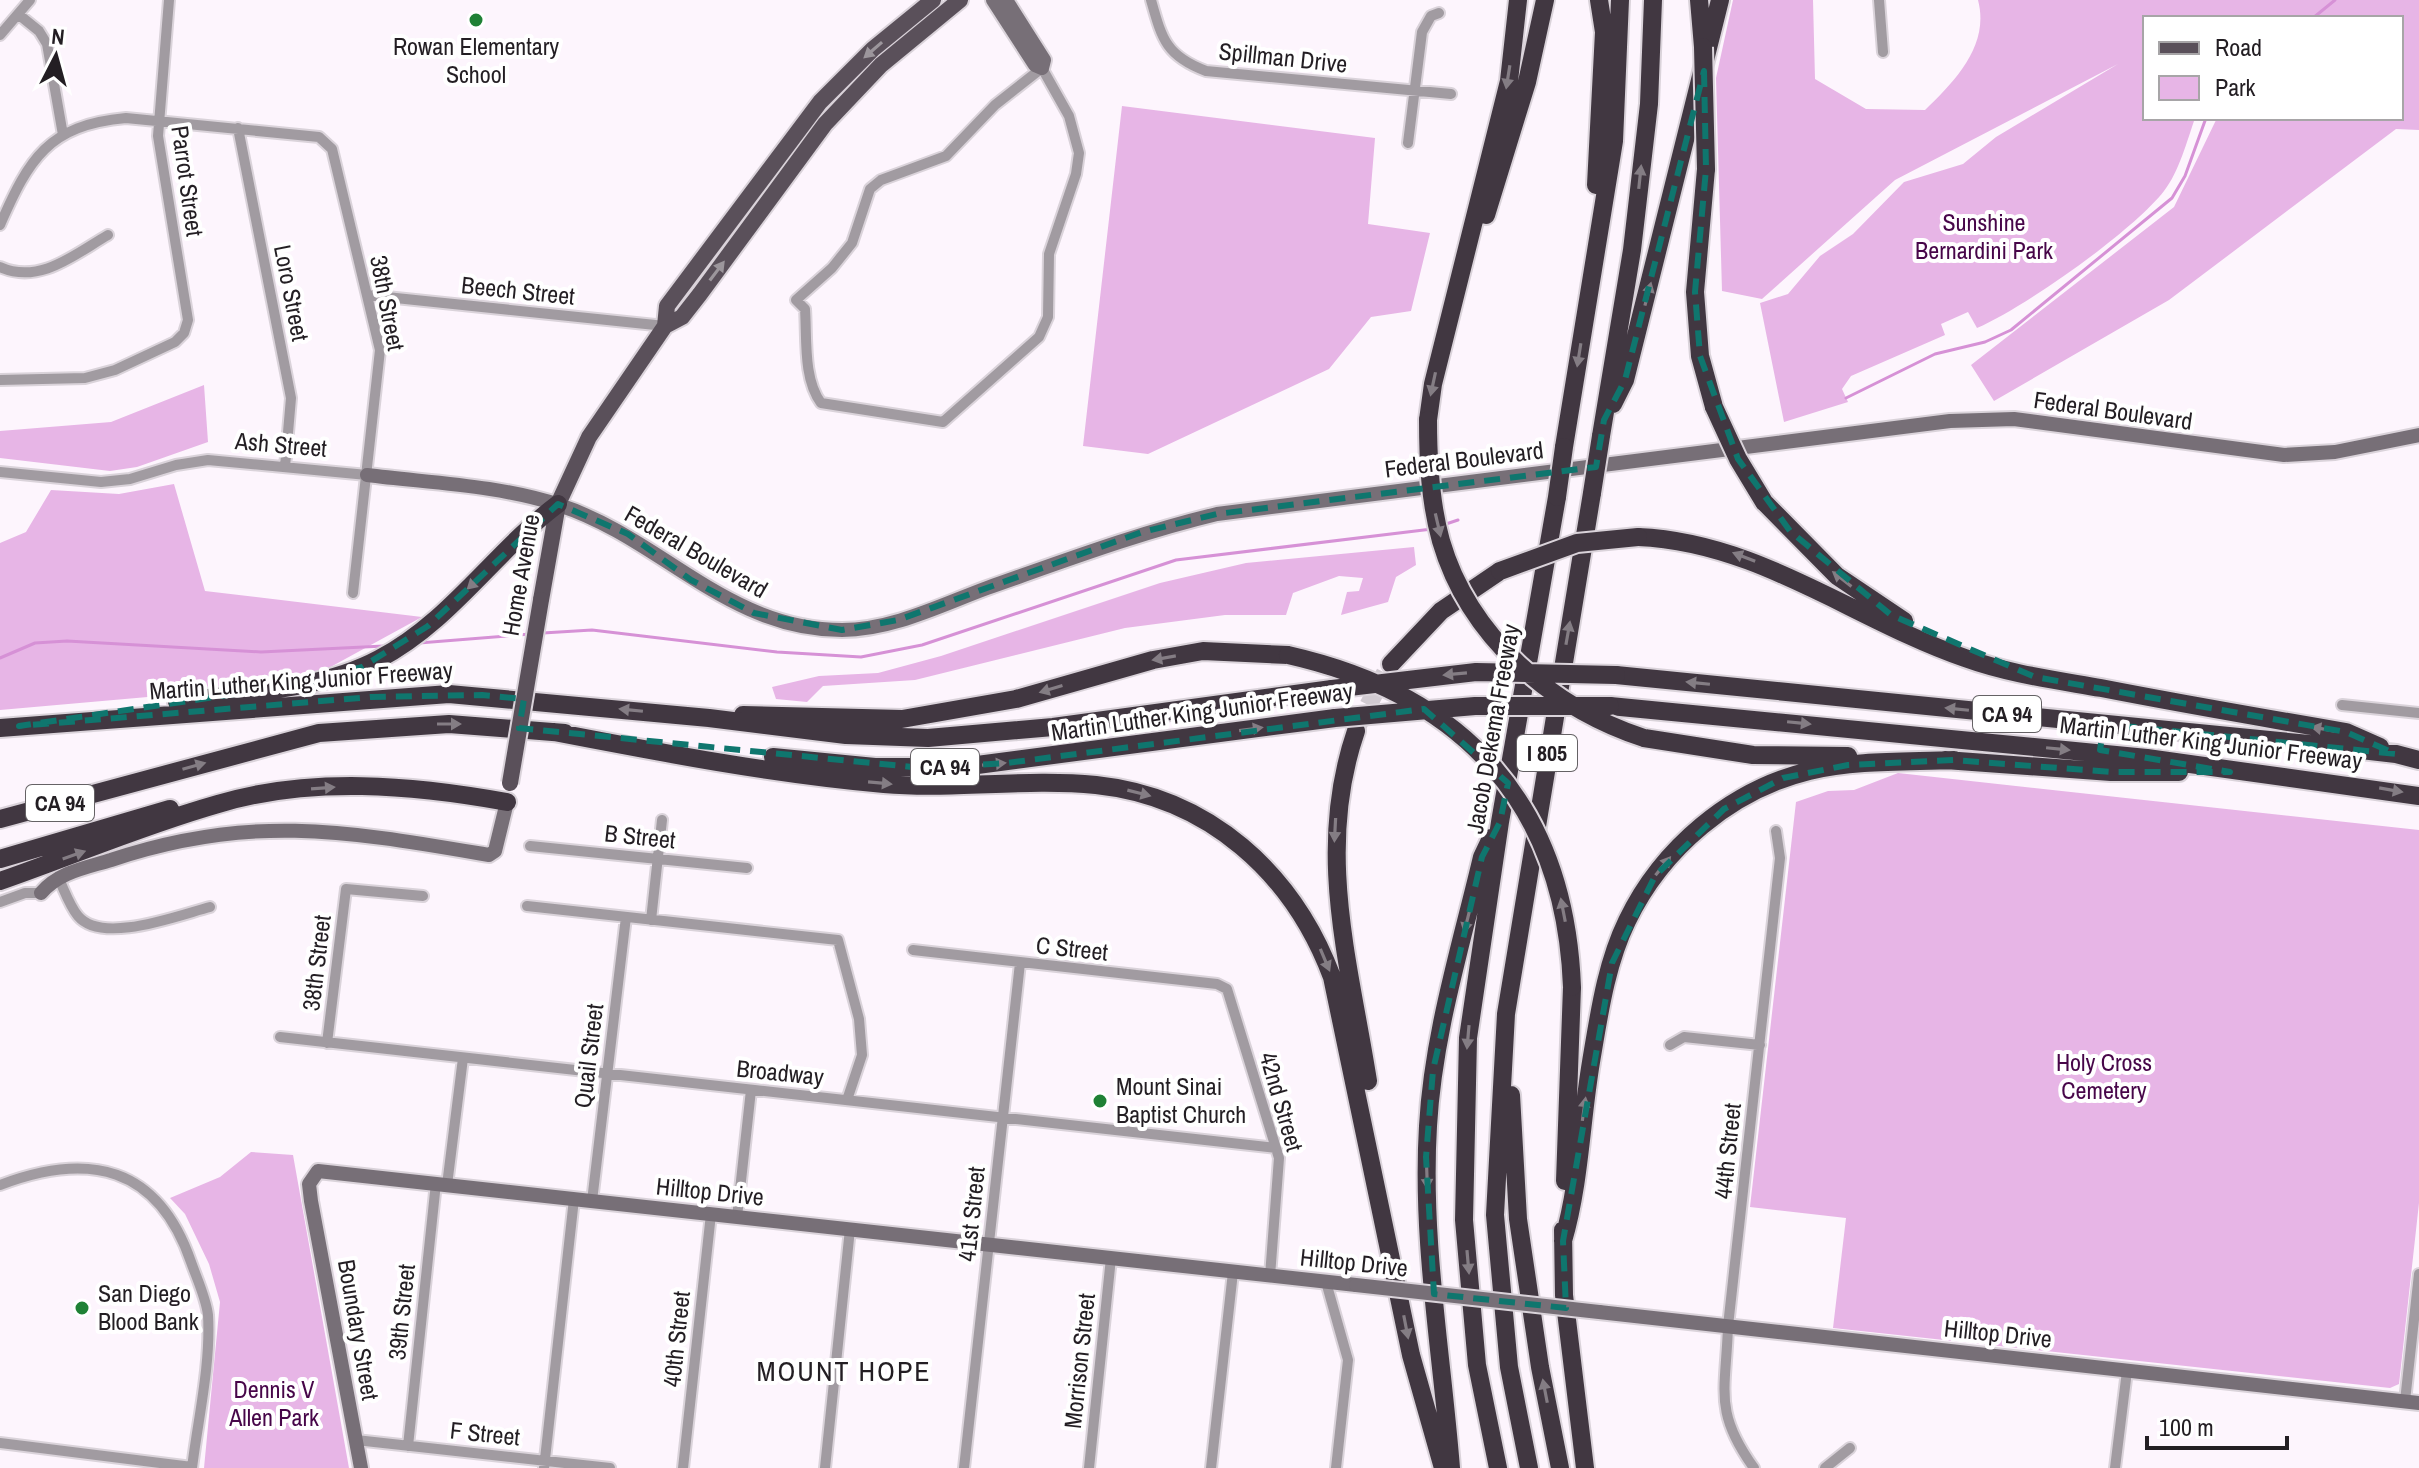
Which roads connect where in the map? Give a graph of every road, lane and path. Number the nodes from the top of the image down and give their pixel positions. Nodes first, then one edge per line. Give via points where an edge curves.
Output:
1 (30, 0) edge
2 (169, 0) edge
3 (933, 0) edge
4 (960, 0) edge
5 (993, 0) edge
6 (1006, 0) edge
7 (1151, 0) edge
8 (1518, 0) edge
9 (1545, 0) edge
10 (1599, 0) edge
11 (1620, 0) edge
12 (1653, 0) edge
13 (1699, 0) edge
14 (1720, 0) edge
15 (1879, 0) edge
16 (1439, 13) dead end
17 (18, 14) junction
18 (0, 35) edge
19 (1883, 52) dead end
20 (1042, 68) junction
21 (1414, 92) junction
22 (1451, 94) dead end
23 (158, 121) junction
24 (238, 128) junction
25 (63, 135) junction
26 (1408, 143) dead end
27 (0, 225) edge
28 (108, 235) dead end
29 (0, 267) edge
30 (367, 295) junction
31 (1586, 315) junction
32 (665, 326) junction
33 (1440, 355) junction
34 (0, 380) edge
35 (1602, 428) junction
36 (2419, 435) edge
37 (285, 467) junction
38 (0, 472) edge
39 (367, 475) junction
40 (558, 504) junction
41 (353, 593) dead end
42 (1391, 664) tunnel mouth
43 (2035, 677) junction
44 (2342, 705) dead end
45 (2419, 713) edge
46 (709, 718) junction
47 (9, 727) edge
48 (1356, 731) tunnel mouth
49 (554, 732) junction
50 (2396, 754) junction
51 (1954, 760) junction
52 (2419, 760) edge
53 (2230, 772) junction
54 (119, 788) junction
55 (508, 792) junction
56 (2419, 796) edge
57 (219, 803) junction
58 (0, 819) edge
59 (662, 820) dead end
60 (1500, 822) junction
61 (0, 831) edge
62 (1776, 831) dead end
63 (530, 846) dead end
64 (0, 859) edge
65 (658, 859) junction
66 (747, 868) dead end
67 (58, 877) junction
68 (0, 881) edge
69 (41, 893) joint
70 (423, 896) dead end
71 (0, 902) edge
72 (527, 906) dead end
73 (210, 907) dead end
74 (626, 917) junction
75 (651, 920) junction
76 (913, 950) dead end
77 (1020, 963) junction
78 (1227, 989) joint
79 (1506, 1014) junction
80 (280, 1037) dead end
81 (327, 1043) junction
82 (1670, 1045) dead end
83 (1760, 1045) junction
84 (463, 1058) junction
85 (607, 1074) junction
86 (751, 1090) junction
87 (847, 1100) junction
88 (1003, 1118) junction
89 (1276, 1148) junction
90 (442, 1184) junction
91 (0, 1185) edge
92 (574, 1199) junction
93 (311, 1201) joint
94 (592, 1201) junction
95 (711, 1214) junction
96 (737, 1217) junction
97 (850, 1229) junction
98 (1563, 1241) junction
99 (988, 1245) junction
100 (1392, 1251) junction
101 (1111, 1258) junction
102 (1233, 1272) junction
103 (2419, 1274) edge
104 (1270, 1276) junction
105 (1326, 1282) junction
106 (1728, 1326) junction
107 (2127, 1371) junction
108 (2412, 1402) edge
109 (356, 1440) junction
110 (0, 1443) edge
111 (408, 1446) junction
112 (1850, 1448) dead end
113 (544, 1464) edge
114 (192, 1467) edge
115 (361, 1468) edge
116 (610, 1468) edge
117 (683, 1468) edge
118 (825, 1468) edge
119 (964, 1468) edge
120 (1089, 1468) edge
121 (1211, 1468) edge
122 (1336, 1468) edge
123 (1443, 1468) edge
124 (1451, 1468) edge
125 (1498, 1468) edge
126 (1529, 1468) edge
127 (1560, 1468) edge
128 (1585, 1468) edge
129 (1754, 1468) edge
130 (1825, 1468) edge
131 (2115, 1468) edge

1 - 17 street
2 - 23 street, Parrot Street
3 -> 32 main road, Home Avenue via 820,102 667,306
32 -> 4 main road, Home Avenue via 682,317 852,93
5 - 20 street
6 - 20 street via 1044,60
7 - 21 street, Spillman Drive via 1170,50 1184,63 1206,71
8 -> 33 highway via 1509,81
9 - 33 highway via 1516,120
10 - 31 highway via 1604,32 1600,133
11 - 31 highway, Jacob Dekema Freeway / I 805 via 1614,141
35 -> 12 highway, I 805 via 1632,250 1649,104
43 -> 13 highway, bridge via 1891,615 1837,576 1764,502 1738,459 1714,407 1700,356 1695,292 1706,169
35 -> 14 highway via 1625,380
15 - 19 street
16 - 21 street via 1422,32
17 - 18 street
17 - 25 street via 47,44
20 - 20 street via 995,105 946,156 870,189 852,243 796,300 805,309 811,377 821,403 943,422 1039,337 1048,317 1049,254 1079,153 1069,116
21 - 22 street, Spillman Drive
21 - 26 street
23 - 24 street
23 - 25 street via 105,120
23 - 34 street, Parrot Street via 188,320 184,333 115,370 85,378
24 - 30 street, 38th Street via 319,137 332,149
24 - 37 street, Loro Street via 291,398
25 - 27 street via 22,175
28 - 29 street via 44,271 22,274
30 - 32 street, Beech Street
30 - 39 street, 38th Street via 380,350
31 -> 60 highway, Jacob Dekema Freeway / I 805, bridge
32 - 40 main road, Home Avenue via 589,437
33 -> 51 highway, bridge via 1428,420 1432,497 1448,561 1475,613 1546,689 1605,724 1644,738 1753,755
79 -> 35 highway, I 805, bridge
36 - 40 street, Federal Boulevard via 2335,452 2284,455 2014,419 1950,421 1217,514 1142,532 898,620 842,630 801,627 754,613 691,580 628,534
37 - 38 street, Ash Street via 208,460 101,482
37 - 39 street, Ash Street
39 - 40 street, Ash Street
39 - 41 street, 38th Street
40 -> 47 highway via 428,626 388,654 345,674
40 - 55 main road, Home Avenue, bridge
43 -> 42 highway, bridge via 1948,652 1733,553 1638,537 1577,543 1500,571 1441,611
50 -> 43 highway via 2346,732
44 - 45 street
46 -> 47 highway, Martin Luther King Junior Freeway / CA 94 via 449,694
50 -> 46 highway, Martin Luther King Junior Freeway / CA 94, bridge via 1616,675 1476,672 969,736 846,735
98 -> 46 highway, bridge via 1572,987 1565,924 1549,857 1530,816 1503,778 1448,727 1404,698 1362,677 1288,655 1203,651 1016,699 902,719 770,713
48 -> 100 highway via 1337,804 1335,859
49 -> 53 highway, Martin Luther King Junior Freeway / CA 94, bridge via 828,764 922,768 1007,763 1335,718 1497,705 1610,706 2147,758
54 -> 49 highway, Martin Luther King Junior Freeway / CA 94 via 319,733 449,724
49 -> 100 highway via 705,762 877,783 1095,785 1164,801 1224,832 1284,887 1325,959 1343,1018
50 - 52 highway, Martin Luther King Junior Freeway / CA 94
51 - 53 highway via 2111,772
98 -> 51 highway via 1612,963 1627,922 1664,864 1707,821 1783,778 1848,765
53 -> 56 highway, Martin Luther King Junior Freeway / CA 94
54 - 58 highway, Martin Luther King Junior Freeway / CA 94
54 - 61 highway
57 -> 55 highway via 334,787
55 - 67 street, Home Avenue via 495,851 489,855 348,832 263,829 176,842
57 - 64 highway via 170,809
68 -> 57 highway
59 - 65 street
60 -> 124 highway via 1482,857 1439,1035 1430,1099 1429,1225
60 -> 125 highway, Jacob Dekema Freeway / I 805 via 1468,1038 1464,1220 1477,1365
62 - 83 street, 44th Street via 1780,858
63 - 65 street, B Street
65 - 66 street, B Street
65 - 75 street
67 - 69 street
67 - 73 street via 79,916 106,929
69 - 71 street
70 - 81 street, 38th Street via 346,889
72 - 74 street
74 - 75 street
74 - 85 street, Quail Street
75 - 87 street via 838,940 859,1019 862,1055
76 - 77 street, C Street
77 - 78 street, C Street
77 - 88 street, 41st Street
78 - 89 street, 42nd Street
79 - 126 highway, I 805 via 1495,1215 1509,1367
127 -> 79 highway via 1518,1219
80 - 81 street, Broadway
81 - 84 street, Broadway
82 - 83 street via 1684,1037
83 - 106 street, 44th Street
84 - 85 street, Broadway
84 - 90 street, 39th Street
85 - 86 street, Broadway
85 - 94 street, Quail Street
86 - 87 street, Broadway
86 - 96 street
87 - 88 street, Broadway
88 - 89 street, Broadway
88 - 99 street, 41st Street
89 - 104 street, 42nd Street via 1280,1180
90 - 92 street, Hilltop Drive
90 - 93 street, Hilltop Drive via 318,1171 309,1184
90 - 111 street, 39th Street
91 - 114 street via 64,1166 91,1168 139,1187 170,1215 208,1311
92 - 94 street, Hilltop Drive
92 - 113 street
93 - 109 street, Boundary Street
94 - 95 street, Hilltop Drive
95 - 96 street, Hilltop Drive
95 - 117 street, 40th Street
96 - 97 street, Hilltop Drive
97 - 99 street, Hilltop Drive
97 - 118 street
98 - 128 highway via 1564,1295
99 - 101 street, Hilltop Drive
99 - 119 street, 41st Street
100 -> 123 highway via 1411,1355
101 - 102 street, Hilltop Drive
101 - 120 street, Morrison Street
102 - 104 street, Hilltop Drive
102 - 121 street
103 - 108 street
104 - 105 street, Hilltop Drive
105 - 106 street, Hilltop Drive, bridge
105 - 122 street via 1348,1360
106 - 107 street, Hilltop Drive
106 - 129 street, 44th Street via 1724,1411 1732,1438
107 - 108 street, Hilltop Drive
107 - 131 street
109 - 111 street, F Street
109 - 115 street, Boundary Street
110 - 114 street
111 - 113 street, F Street
112 - 130 street
113 - 116 street, F Street

